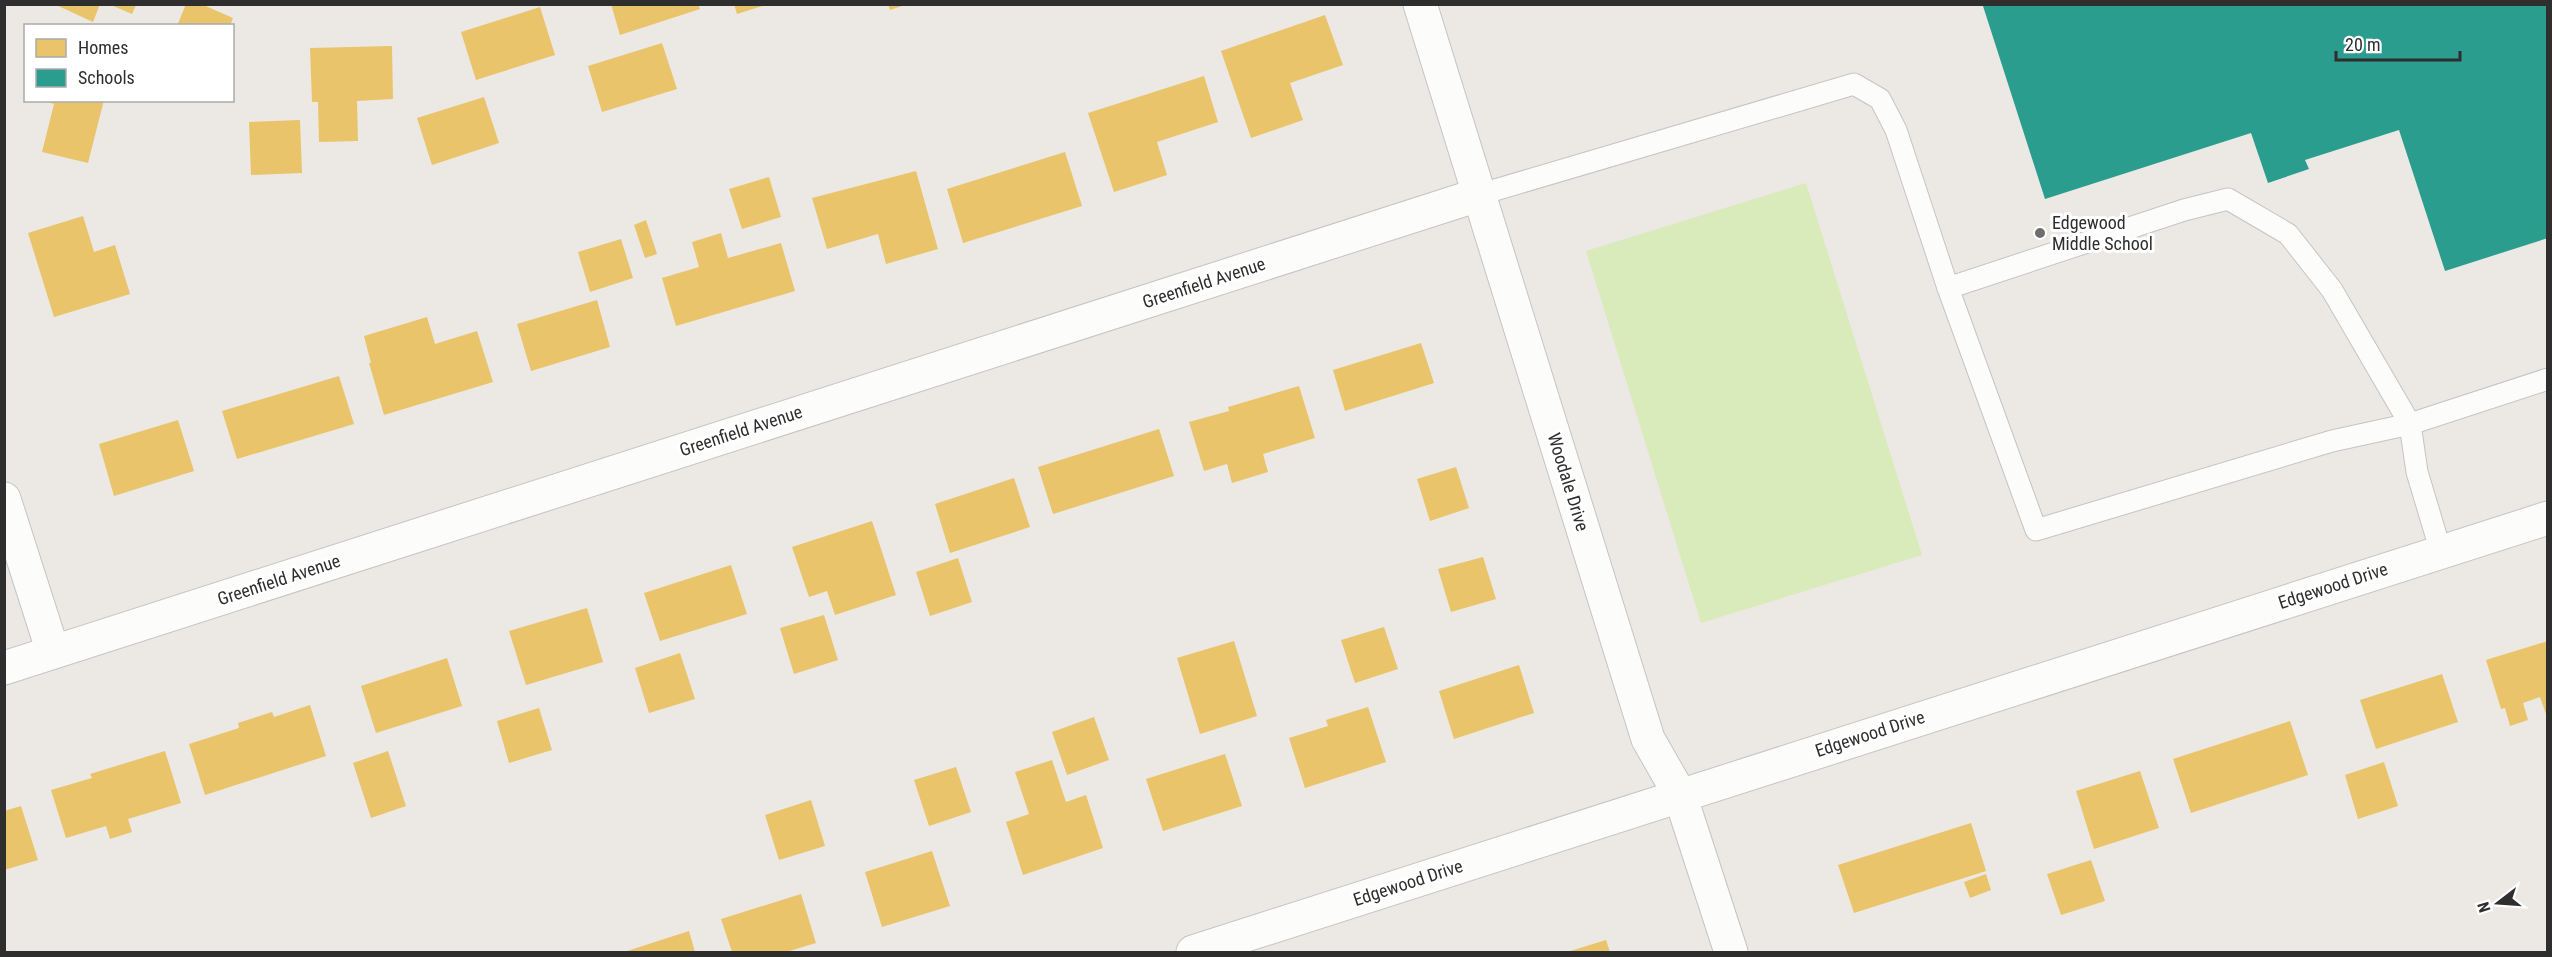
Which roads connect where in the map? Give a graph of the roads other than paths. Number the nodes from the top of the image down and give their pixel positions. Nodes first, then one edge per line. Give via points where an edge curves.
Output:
1 (1420, 4) edge
2 (1478, 195) junction
3 (1948, 288) junction
4 (2547, 379) edge
5 (2410, 424) junction
6 (4, 499) edge
7 (2547, 518) edge
8 (2441, 552) junction
9 (53, 652) junction
10 (4, 668) edge
11 (1680, 795) junction
12 (1193, 952) edge
13 (1731, 952) edge

1 - 2 street, Woodale Drive
2 - 3 lane via 1854,84 1880,99 1896,130
2 - 9 street, Greenfield Avenue
2 - 11 street, Woodale Drive via 1647,739
3 - 5 lane via 2228,199 2288,234 2332,290
3 - 5 lane via 2036,530 2332,441
4 - 5 lane
5 - 8 lane via 2416,472
6 - 9 street
7 - 8 street, Edgewood Drive
8 - 11 street, Edgewood Drive
9 - 10 street, Greenfield Avenue
11 - 12 street, Edgewood Drive
11 - 13 street, Woodale Drive

